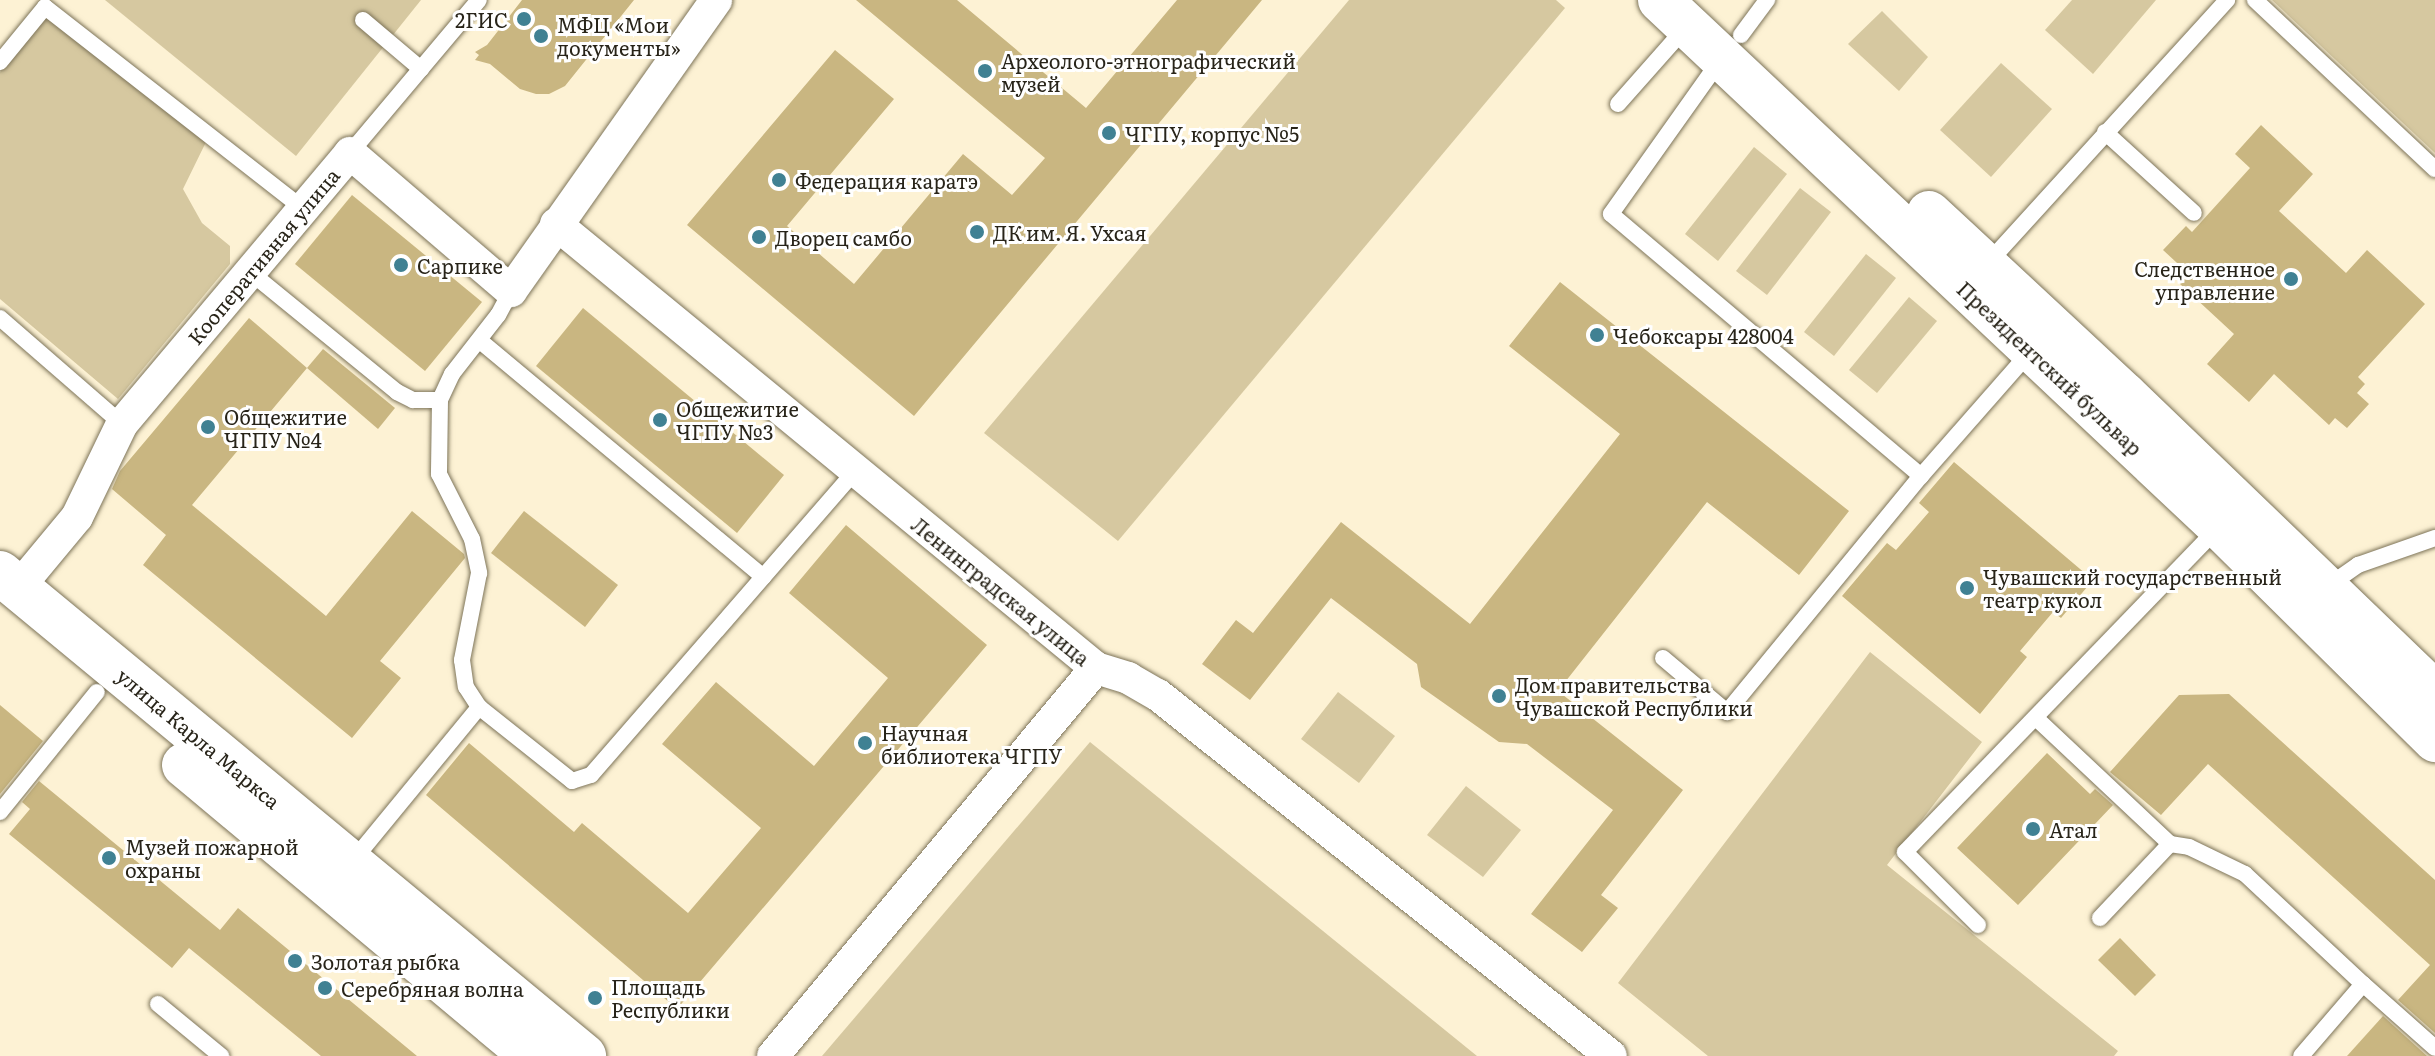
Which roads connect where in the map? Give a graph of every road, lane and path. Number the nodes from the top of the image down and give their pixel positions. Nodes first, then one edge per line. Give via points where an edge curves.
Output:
1 (479, 0) edge
2 (716, 0) edge
3 (1767, 0) edge
4 (2227, 0) edge
5 (2255, 0) edge
6 (1683, 8) edge
7 (363, 20) dead end
8 (1731, 47) junction
9 (0, 62) edge
10 (421, 69) junction
11 (1618, 104) dead end
12 (2105, 132) junction
13 (350, 153) junction
14 (2435, 169) edge
15 (304, 209) junction
16 (2194, 213) dead end
17 (556, 224) junction
18 (250, 272) junction
19 (1975, 277) junction
20 (511, 291) junction
21 (0, 318) edge
22 (479, 340) junction
23 (2032, 350) junction
24 (440, 400) junction
25 (122, 424) junction
26 (855, 471) junction
27 (1921, 476) junction
28 (2230, 516) junction
29 (2435, 538) edge
30 (763, 577) junction
31 (4, 596) edge
32 (2314, 598) junction
33 (1663, 658) dead end
34 (1096, 668) junction
35 (97, 692) junction
36 (2435, 693) edge
37 (479, 707) junction
38 (2037, 719) junction
39 (2435, 740) edge
40 (0, 812) edge
41 (2170, 844) junction
42 (351, 864) junction
43 (2100, 918) dead end
44 (1978, 925) dead end
45 (2363, 984) junction
46 (158, 1004) dead end
47 (2435, 1048) edge
48 (221, 1056) edge
49 (532, 1056) edge
50 (584, 1056) edge
51 (773, 1056) edge
52 (1611, 1056) edge
53 (2301, 1056) edge

1 - 10 lane
2 - 17 street
3 - 8 lane
4 - 12 lane
5 - 14 lane
6 - 8 main road, Президентский бульвар
6 - 11 lane
7 - 10 lane
8 - 19 main road, Президентский бульвар
8 - 27 lane via 1611,214
9 - 15 lane via 45,7
10 - 13 lane
12 - 16 lane
12 - 19 lane
13 - 15 street, Кооперативная улица
13 - 20 street, Кооперативная улица
15 - 18 street, Кооперативная улица
17 - 20 street
17 - 26 street, Ленинградская улица
18 - 24 lane via 397,392 413,400
18 - 25 street, Кооперативная улица
19 - 23 main road, Президентский бульвар
19 - 28 main road, Президентский бульвар
20 - 22 lane
21 - 25 lane
22 - 24 lane via 452,374
22 - 30 lane
23 - 27 lane
23 - 28 main road, Президентский бульвар
24 - 37 lane via 439,474 472,539 479,573 462,660 466,687
25 - 31 street, Кооперативная улица via 77,517
26 - 30 lane
26 - 34 street, Ленинградская улица
27 - 33 lane via 1727,712
28 - 32 main road, Президентский бульвар
28 - 38 lane
29 - 32 lane via 2358,565
30 - 37 lane via 591,775 572,781
31 - 35 main road, улица Карла Маркса
31 - 42 main road, улица Карла Маркса
32 - 36 main road, Президентский бульвар
32 - 39 main road, Президентский бульвар
34 - 51 street
34 - 52 street, Ленинградская улица via 1158,695
35 - 40 lane
35 - 49 main road, улица Карла Маркса
37 - 42 lane
38 - 41 lane
38 - 44 lane via 1905,852
41 - 43 lane
41 - 45 lane via 2189,847 2245,874
42 - 50 main road, улица Карла Маркса
45 - 47 lane
45 - 53 lane
46 - 48 lane

